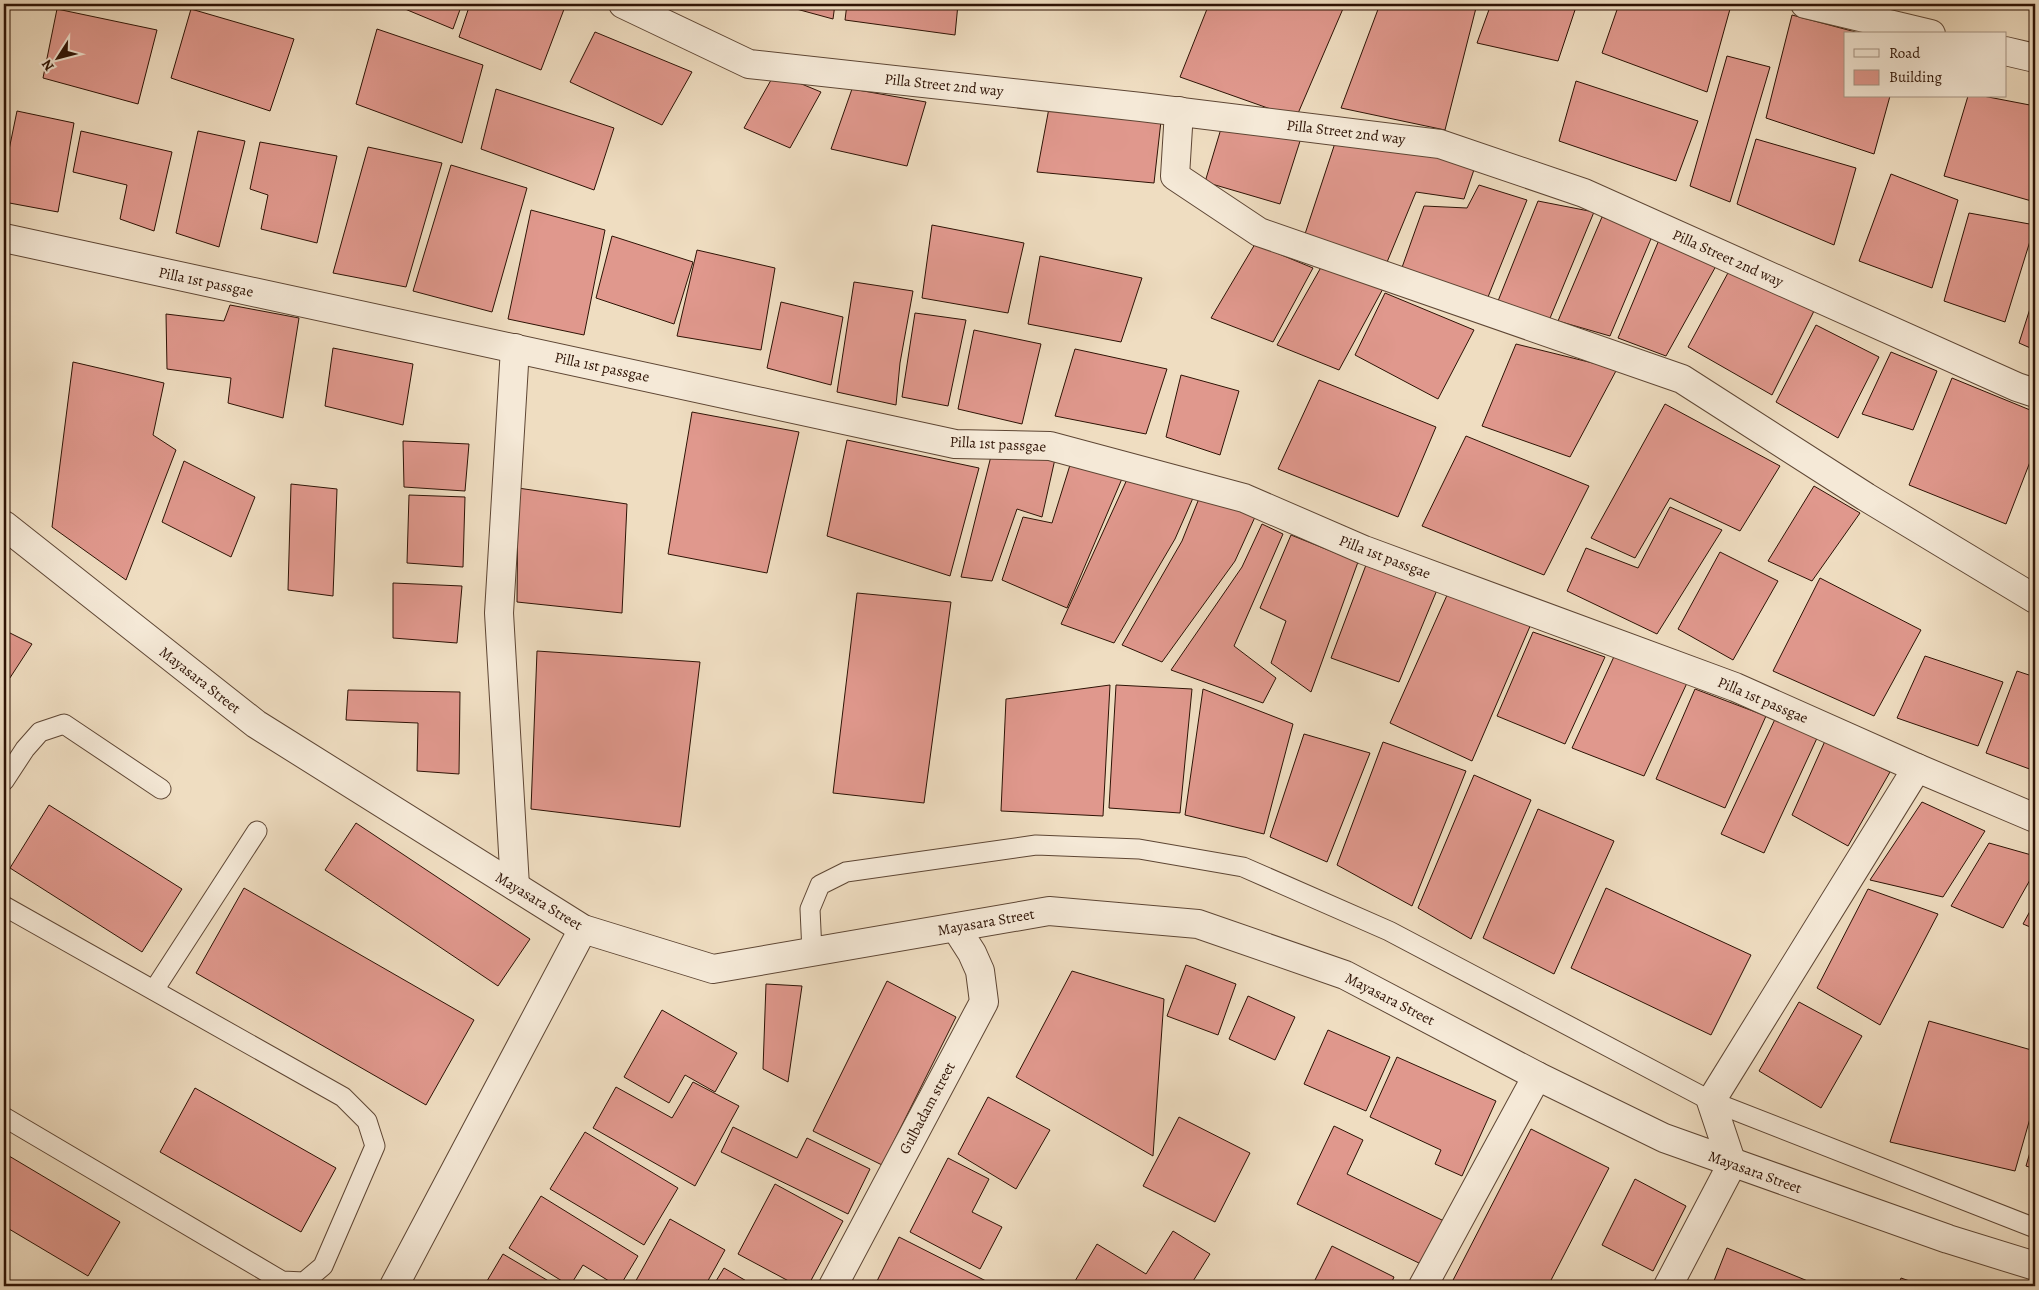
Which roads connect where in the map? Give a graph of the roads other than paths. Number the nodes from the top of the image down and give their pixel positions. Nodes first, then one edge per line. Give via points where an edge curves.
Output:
1 (623, 4) edge
2 (1805, 4) edge
3 (1923, 32) edge
4 (2006, 51) edge
5 (2035, 58) edge
6 (1179, 111) junction
7 (4, 238) edge
8 (515, 348) junction
9 (2035, 393) edge
10 (4, 524) edge
11 (2035, 599) edge
12 (1917, 768) junction
13 (4, 781) edge
14 (161, 789) dead end
15 (2035, 818) edge
16 (257, 831) dead end
17 (515, 886) junction
18 (4, 906) edge
19 (956, 928) junction
20 (583, 929) junction
21 (812, 952) junction
22 (154, 990) junction
23 (1537, 1076) junction
24 (1711, 1101) junction
25 (4, 1117) edge
26 (1732, 1164) junction
27 (2035, 1228) edge
28 (2035, 1266) edge
29 (302, 1284) edge
30 (394, 1286) edge
31 (833, 1286) edge
32 (1424, 1286) edge
33 (1668, 1286) edge

1 - 6 street, Pilla Street 2nd way via 749,64
2 - 3 street
4 - 5 street
6 - 9 street, Pilla Street 2nd way via 1440,144 1584,193
6 - 11 street via 1175,176 1259,232 1682,380
7 - 8 street, Pilla 1st passgae
8 - 12 street, Pilla 1st passgae via 955,444 1050,446 1244,498 1364,550 1735,687
8 - 17 street via 499,613
10 - 17 street, Mayasara Street via 256,724
12 - 15 street, Pilla 1st passgae
12 - 24 street
13 - 14 lane via 25,748 40,732 64,724
16 - 22 lane
17 - 20 street, Mayasara Street
18 - 22 lane
19 - 21 street, Mayasara Street
19 - 23 street, Mayasara Street via 1049,911 1198,924 1345,975
19 - 31 street, Gulbadam street via 980,971 984,1002
20 - 21 street, Mayasara Street via 713,969
20 - 30 street
21 - 24 lane via 810,909 820,885 846,872 1036,845 1139,849 1244,868 1389,931
22 - 29 lane via 344,1097 368,1121 374,1146 323,1266
23 - 26 street, Mayasara Street via 1664,1138
23 - 32 street
24 - 26 street
24 - 27 lane
25 - 29 lane via 282,1282
26 - 28 street, Mayasara Street
26 - 33 street

